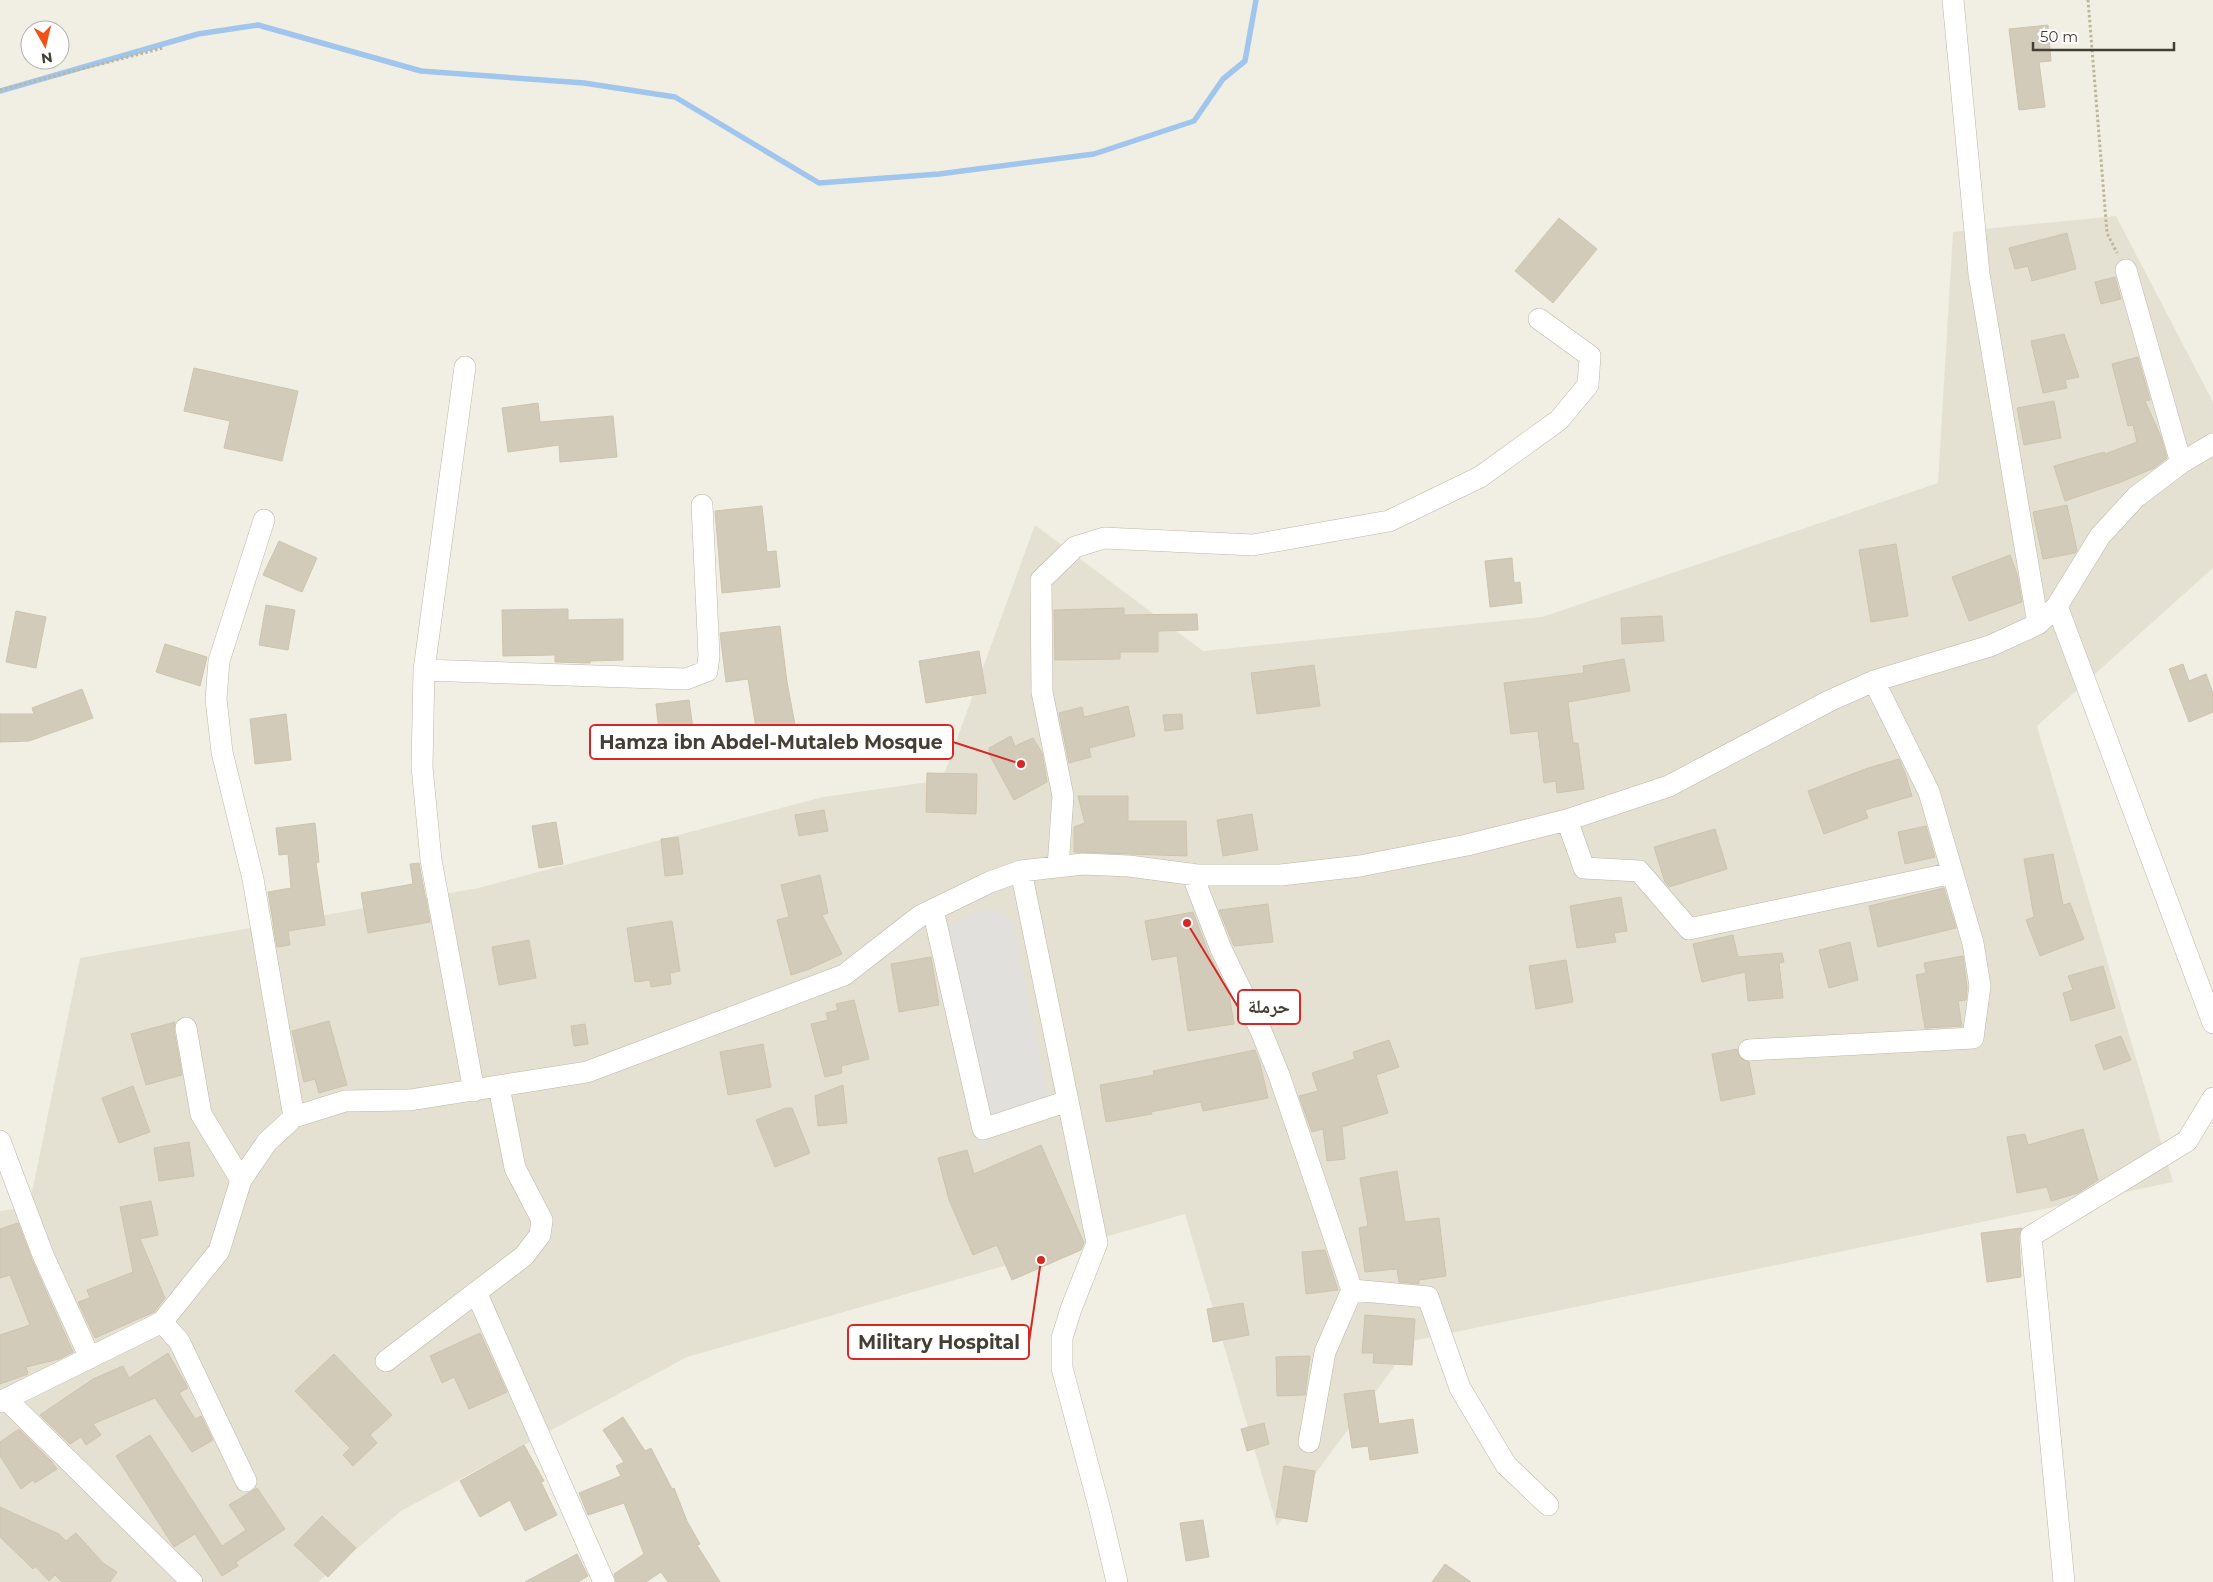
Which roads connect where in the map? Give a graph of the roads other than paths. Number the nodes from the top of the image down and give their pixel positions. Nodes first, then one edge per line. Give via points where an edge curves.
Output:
1 (1953, 0) edge
2 (2126, 270) road end
3 (1539, 320) dead end
4 (465, 367) dead end
5 (2213, 444) edge
6 (2180, 463) junction
7 (702, 506) dead end
8 (264, 520) dead end
9 (2058, 606) junction
10 (2038, 624) junction
11 (424, 670) junction
12 (1874, 681) junction
13 (1567, 820) junction
14 (1058, 866) junction
15 (1021, 871) junction
16 (1953, 873) junction
17 (1192, 874) junction
18 (933, 910) junction
19 (2213, 1023) edge
20 (186, 1028) dead end
21 (1749, 1050) dead end
22 (498, 1088) junction
23 (474, 1092) junction
24 (2213, 1098) edge
25 (1068, 1101) junction
26 (294, 1116) junction
27 (0, 1141) edge
28 (241, 1180) junction
29 (1352, 1290) junction
30 (476, 1292) junction
31 (162, 1322) junction
32 (90, 1358) junction
33 (386, 1361) dead end
34 (3, 1400) edge
35 (1309, 1442) dead end
36 (246, 1482) dead end
37 (1548, 1505) dead end
38 (192, 1582) edge
39 (604, 1582) edge
40 (1117, 1582) edge
41 (2064, 1582) edge

1 - 10 street via 1979,274
2 - 6 street
3 - 14 street via 1590,356 1588,385 1559,420 1480,477 1388,521 1253,546 1104,538 1075,547 1041,580 1042,692 1063,796
4 - 11 street
5 - 6 street
6 - 9 street via 2136,498 2100,536
7 - 11 street via 707,671 686,679
8 - 26 street via 219,661 216,699 222,752 253,879
9 - 10 street
9 - 19 street
10 - 12 street via 1990,646
11 - 23 street via 422,767 431,860
12 - 13 street via 1829,701 1669,786
12 - 16 street via 1929,792
13 - 16 street via 1584,868 1638,871 1689,929
13 - 17 street via 1468,845 1360,866 1281,875
14 - 15 street
14 - 17 street via 1129,866
15 - 18 street via 990,882
15 - 25 street
16 - 21 street via 1973,943 1980,986 1973,1038
17 - 29 street via 1221,949 1279,1075
18 - 22 street via 920,916 844,975 587,1072
18 - 25 street via 983,1129
20 - 28 street via 201,1114
22 - 23 street
22 - 30 street via 515,1168 542,1220 540,1235 524,1256
23 - 26 street via 410,1100 345,1102
24 - 41 street via 2187,1141 2031,1236
25 - 40 street via 1097,1244 1062,1338 1062,1368
26 - 28 street via 267,1142
27 - 32 street via 43,1255
28 - 31 street via 219,1251
29 - 35 street via 1325,1352
29 - 37 street via 1428,1297 1460,1388 1506,1465
30 - 33 street
30 - 39 street
31 - 32 street
31 - 36 street via 179,1341
32 - 34 street
34 - 38 street

